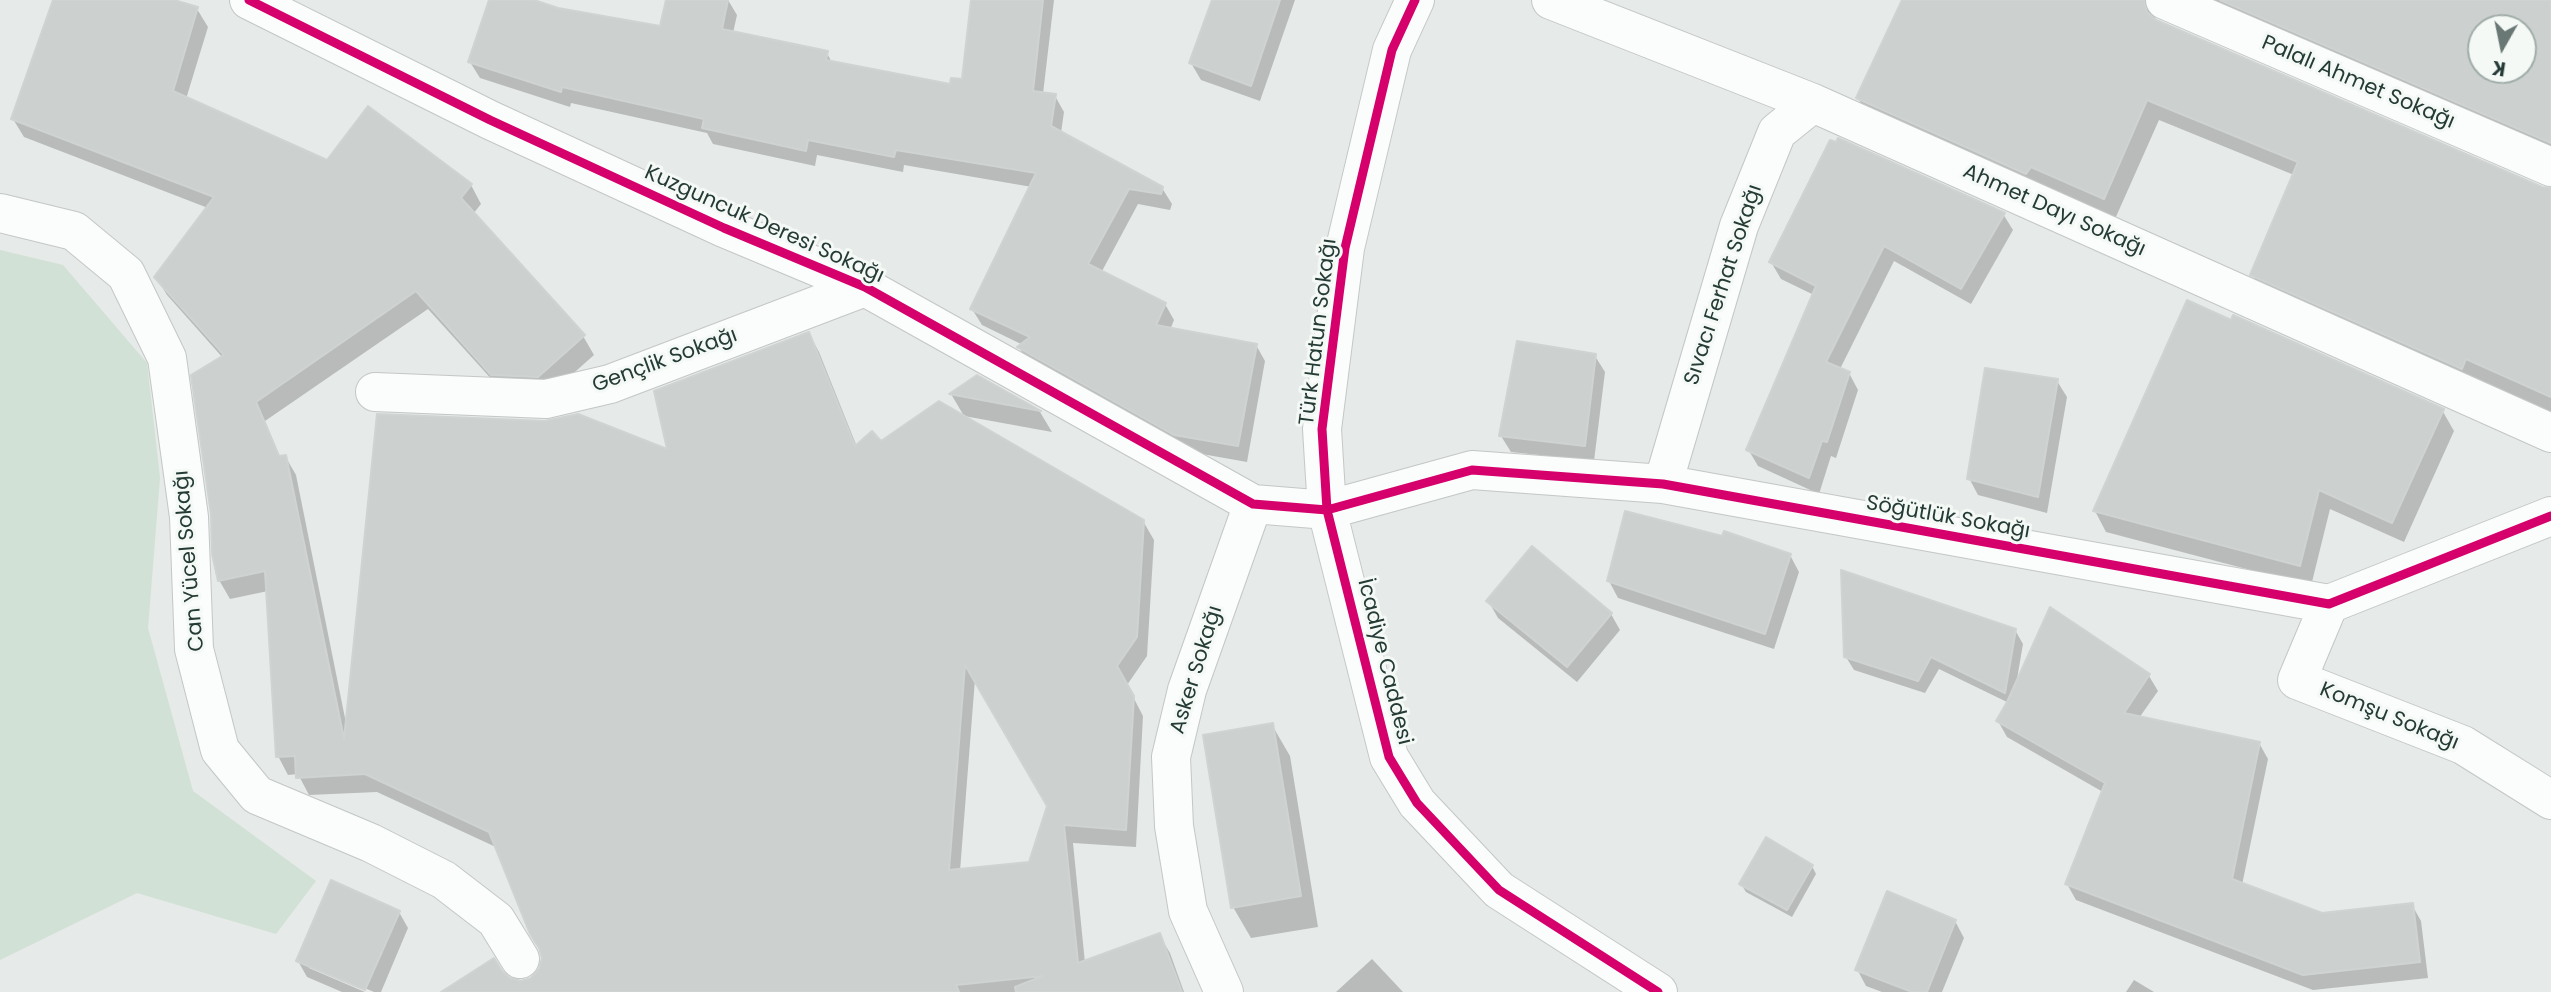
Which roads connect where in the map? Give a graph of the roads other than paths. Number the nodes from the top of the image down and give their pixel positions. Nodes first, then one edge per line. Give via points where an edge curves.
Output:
1 (249, 0) edge
2 (1415, 0) edge
3 (1551, 0) edge
4 (2165, 0) edge
5 (1813, 103) junction
6 (2551, 167) edge
7 (0, 214) edge
8 (865, 287) junction
9 (375, 392) dead end
10 (2551, 433) edge
11 (1663, 484) junction
12 (1253, 504) junction
13 (1327, 510) junction
14 (2551, 516) edge
15 (2329, 604) junction
16 (2551, 800) edge
17 (520, 959) dead end
18 (1224, 992) edge
19 (1658, 992) edge

1 - 8 street, Kuzguncuk Deresi Sokağı via 490,120
2 - 13 street, Türk Hatun Sokağı via 1392,50 1345,248 1322,429
3 - 5 street, Ahmet Dayı Sokağı
4 - 6 street, Palalı Ahmet Sokağı
5 - 10 street, Ahmet Dayı Sokağı
5 - 11 street, Sıvacı Ferhat Sokağı via 1777,132 1739,226
7 - 17 street, Can Yücel Sokağı via 74,231 126,274 167,358 189,517 194,649 220,750 257,795 444,880 496,920
8 - 9 street, Gençlik Sokağı via 610,384 547,399
8 - 12 street, Kuzguncuk Deresi Sokağı
11 - 13 street, Söğütlük Sokağı via 1472,470
11 - 15 street, Söğütlük Sokağı
12 - 13 street
12 - 18 street, Asker Sokağı via 1187,690 1171,757 1174,826 1188,911
13 - 19 street, İcadiye Caddesi via 1389,757 1417,803 1499,890
14 - 15 street
15 - 16 street, Komşu Sokağı via 2297,680 2463,745

